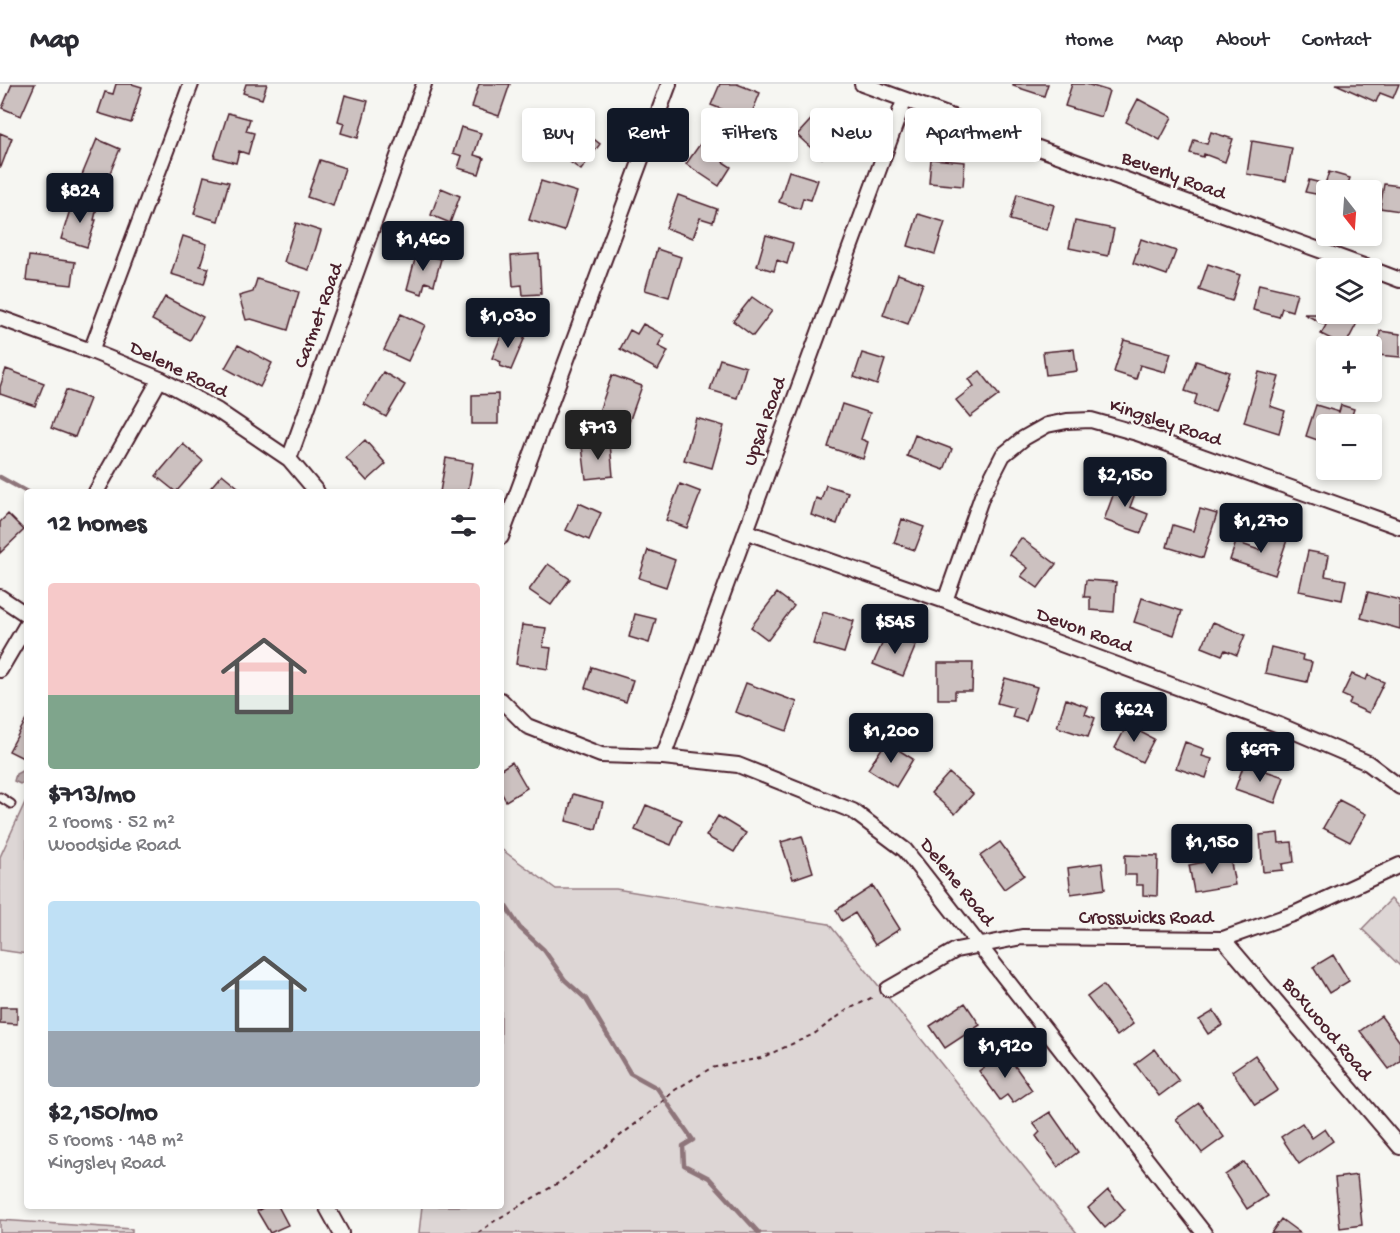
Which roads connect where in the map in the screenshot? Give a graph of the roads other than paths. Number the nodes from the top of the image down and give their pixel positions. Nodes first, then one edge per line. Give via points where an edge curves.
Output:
1 (190, 84) edge
2 (424, 84) edge
3 (669, 84) edge
4 (862, 84) edge
5 (904, 100) junction
6 (1340, 258) edge
7 (1382, 273) edge
8 (1400, 280) edge
9 (0, 318) edge
10 (92, 351) junction
11 (160, 380) junction
12 (289, 459) junction
13 (98, 489) edge
14 (314, 489) edge
15 (1400, 527) edge
16 (504, 529) edge
17 (747, 532) junction
18 (0, 597) edge
19 (945, 601) junction
20 (24, 613) edge
21 (24, 629) edge
22 (0, 670) edge
23 (504, 703) edge
24 (663, 757) junction
25 (1400, 787) edge
26 (0, 797) edge
27 (11, 804) dead end
28 (1400, 865) edge
29 (1223, 939) junction
30 (981, 945) junction
31 (888, 989) road end
32 (1400, 1147) edge
33 (328, 1209) edge
34 (341, 1233) edge
35 (1204, 1233) edge

1 - 10 street
2 - 12 street, Carmet Road
3 - 16 street
4 - 5 street, Beverly Road
5 - 6 street, Beverly Road
5 - 17 street, Upsal Road
7 - 8 street, Beverly Road
9 - 10 street, Delene Road
10 - 11 street, Delene Road
11 - 12 street, Delene Road via 218,411
11 - 13 street
12 - 14 street, Delene Road
15 - 19 street, Kingsley Road via 1137,432 1091,420 1067,421 1047,425 1003,455 982,496
17 - 19 street, Devon Road
17 - 24 street, Upsal Road
18 - 20 street
19 - 25 street, Devon Road via 1279,725 1368,763
21 - 22 street
23 - 24 street, Delene Road via 527,726 601,755
24 - 30 street, Delene Road via 738,765 853,812 905,850
26 - 27 lane
28 - 29 street, Crosswicks Road via 1296,913
29 - 30 street, Crosswicks Road via 1022,937
29 - 32 street, Boxwood Road
30 - 31 street, Crosswicks Road via 956,950
30 - 35 street, Delene Road
33 - 34 street

